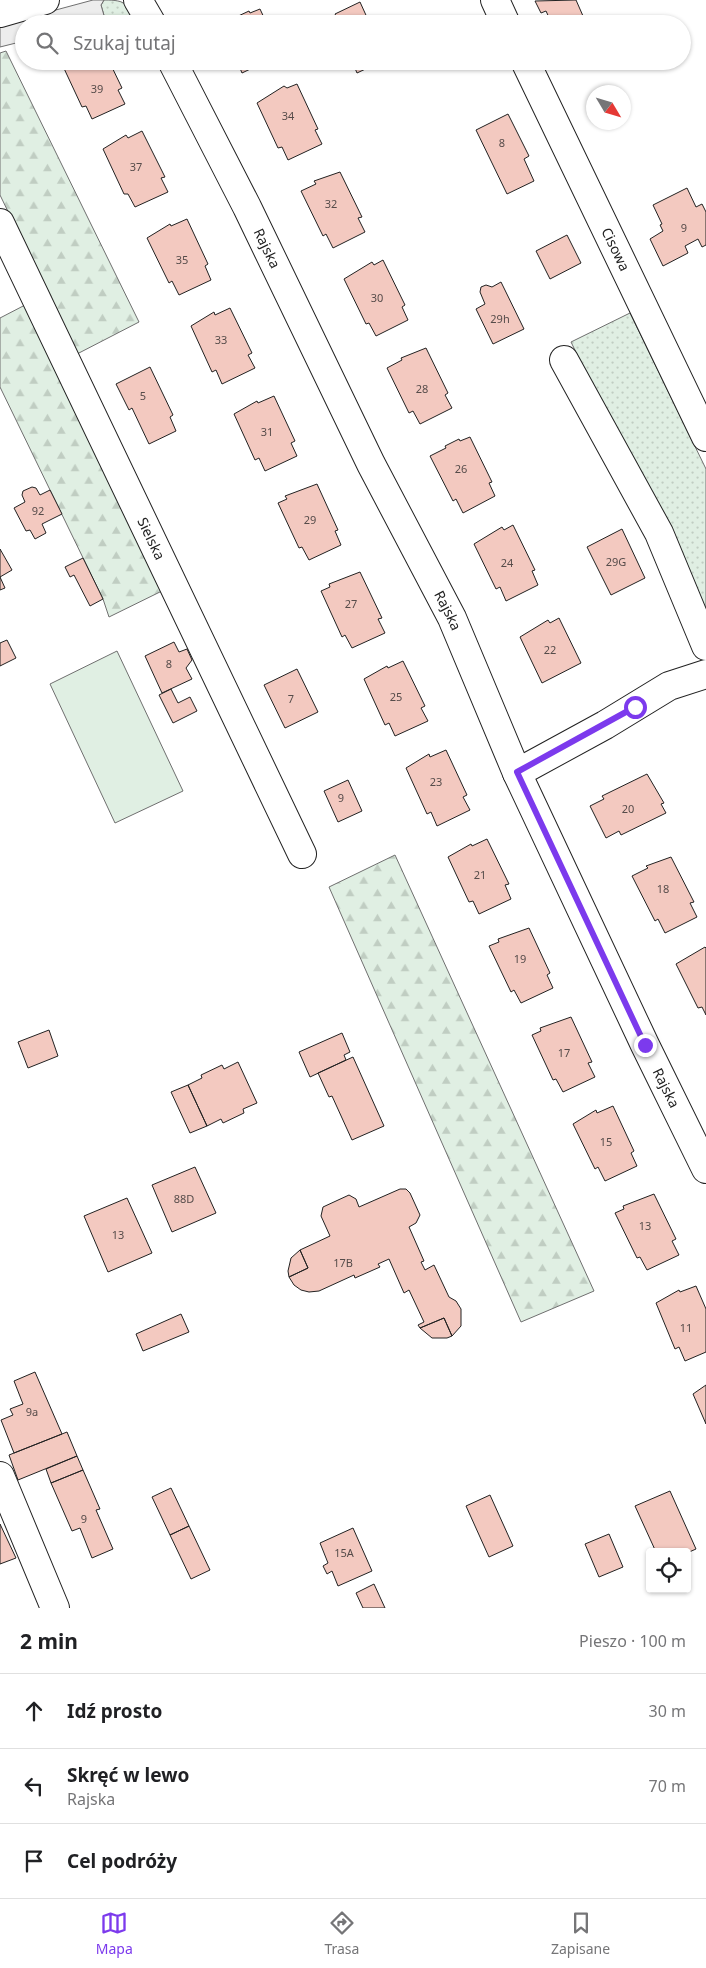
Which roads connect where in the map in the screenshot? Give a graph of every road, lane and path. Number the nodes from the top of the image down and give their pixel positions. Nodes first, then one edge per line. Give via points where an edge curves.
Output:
1 (45, 0) edge
2 (138, 0) edge
3 (495, 0) edge
4 (0, 13) edge
5 (147, 15) edge
6 (502, 15) edge
7 (177, 70) edge
8 (529, 70) edge
9 (0, 223) edge
10 (564, 360) dead end
11 (706, 437) edge
12 (706, 646) edge
13 (706, 674) edge
14 (517, 772) junction
15 (302, 854) dead end
16 (706, 1168) edge
17 (0, 1476) edge
18 (56, 1608) edge

1 - 4 street
2 - 5 street
3 - 6 street
7 - 14 street, Rajska via 247,207 371,464 452,618
8 - 11 street, Cisowa
9 - 15 street, Sielska
10 - 12 street via 659,534
13 - 14 street via 669,686
14 - 16 street, Rajska
17 - 18 street

